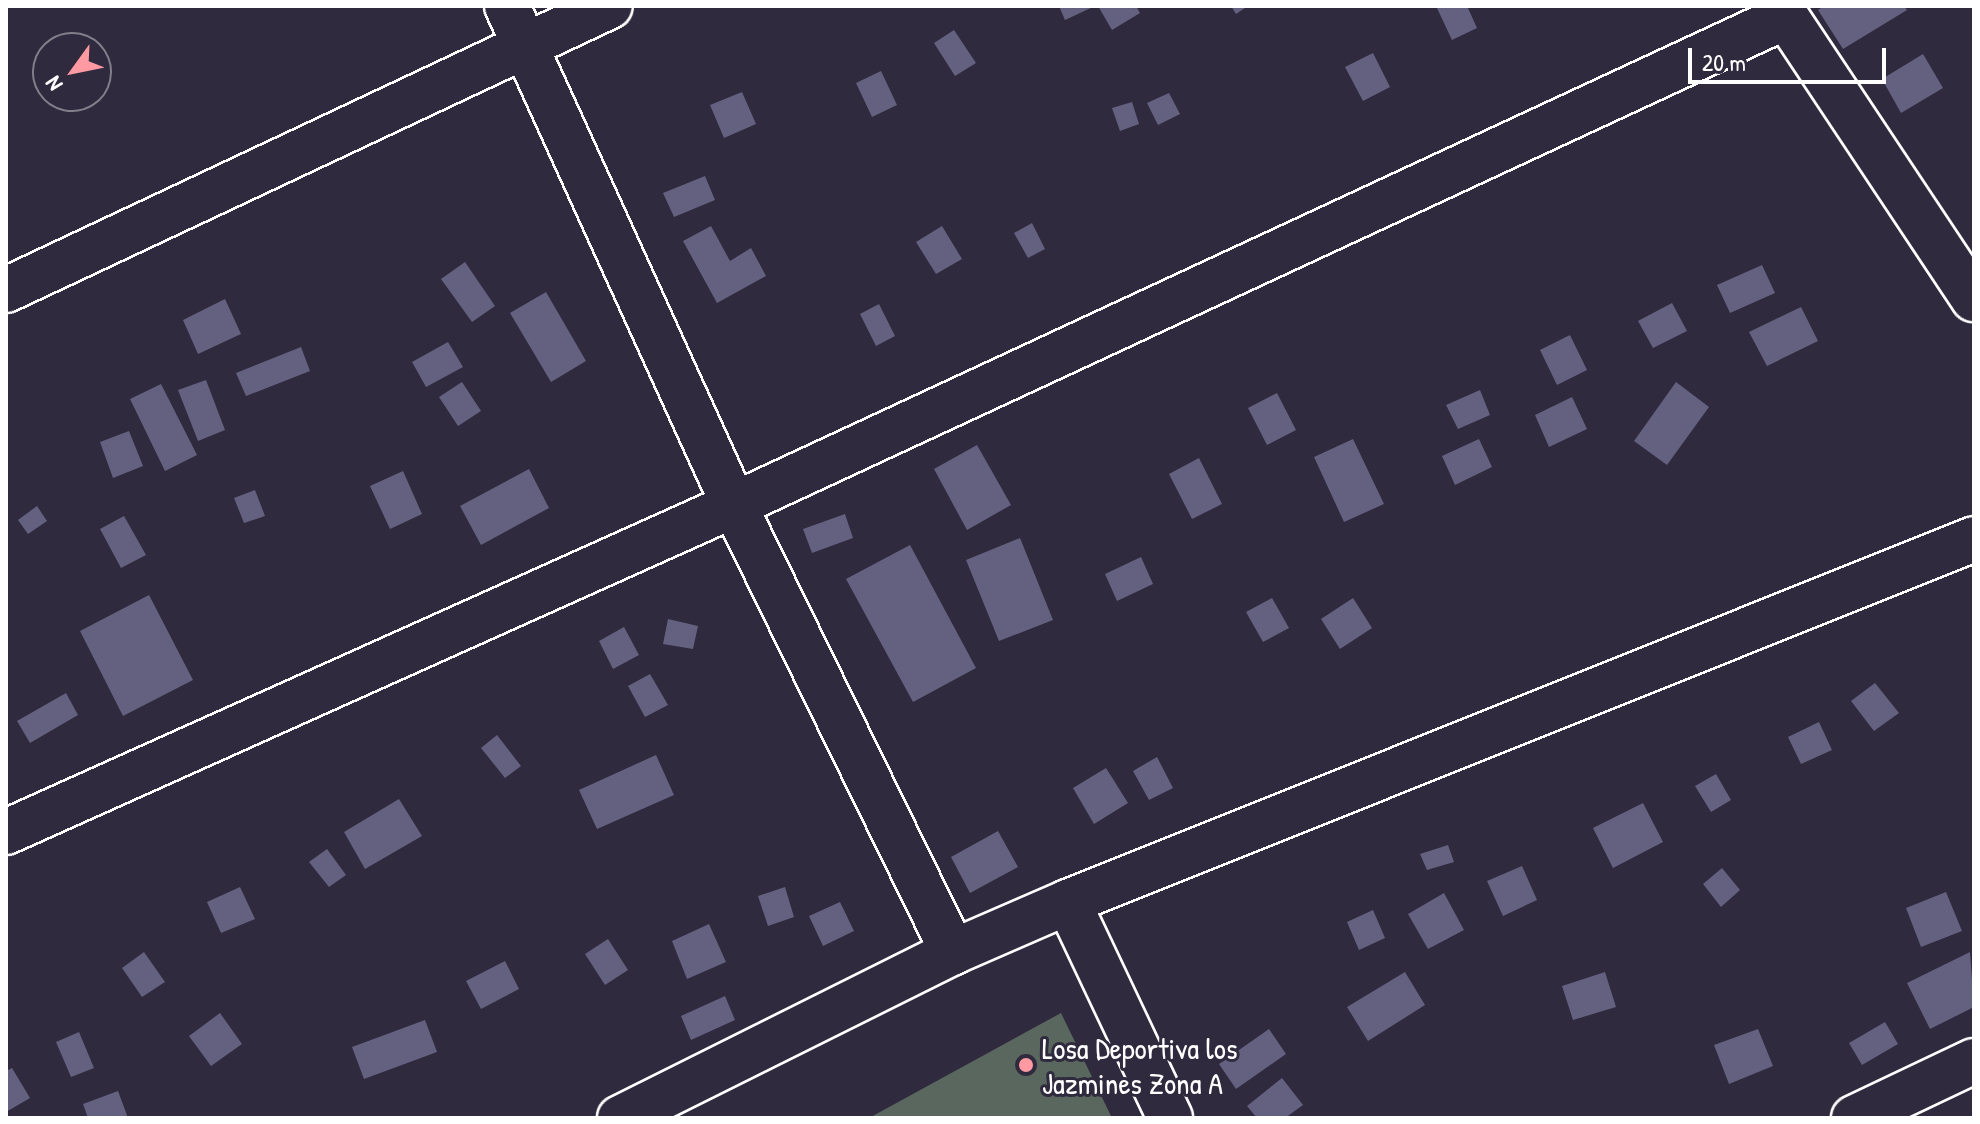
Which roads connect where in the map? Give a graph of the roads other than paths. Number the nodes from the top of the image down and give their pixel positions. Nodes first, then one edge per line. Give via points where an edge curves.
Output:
1 (507, 6) edge
2 (610, 6) edge
3 (1782, 12) edge
4 (523, 46) junction
5 (6, 290) edge
6 (1974, 299) edge
7 (734, 505) junction
8 (1974, 539) edge
9 (6, 832) edge
10 (1068, 902) junction
11 (953, 952) junction
12 (1974, 1061) edge
13 (620, 1118) edge
14 (1170, 1118) edge
15 (1854, 1118) edge

1 - 4 street
2 - 4 street
3 - 6 street
3 - 7 street
4 - 5 street
4 - 7 street
7 - 9 street
7 - 11 street
8 - 10 street
10 - 11 street
10 - 14 street
11 - 13 street
12 - 15 street

